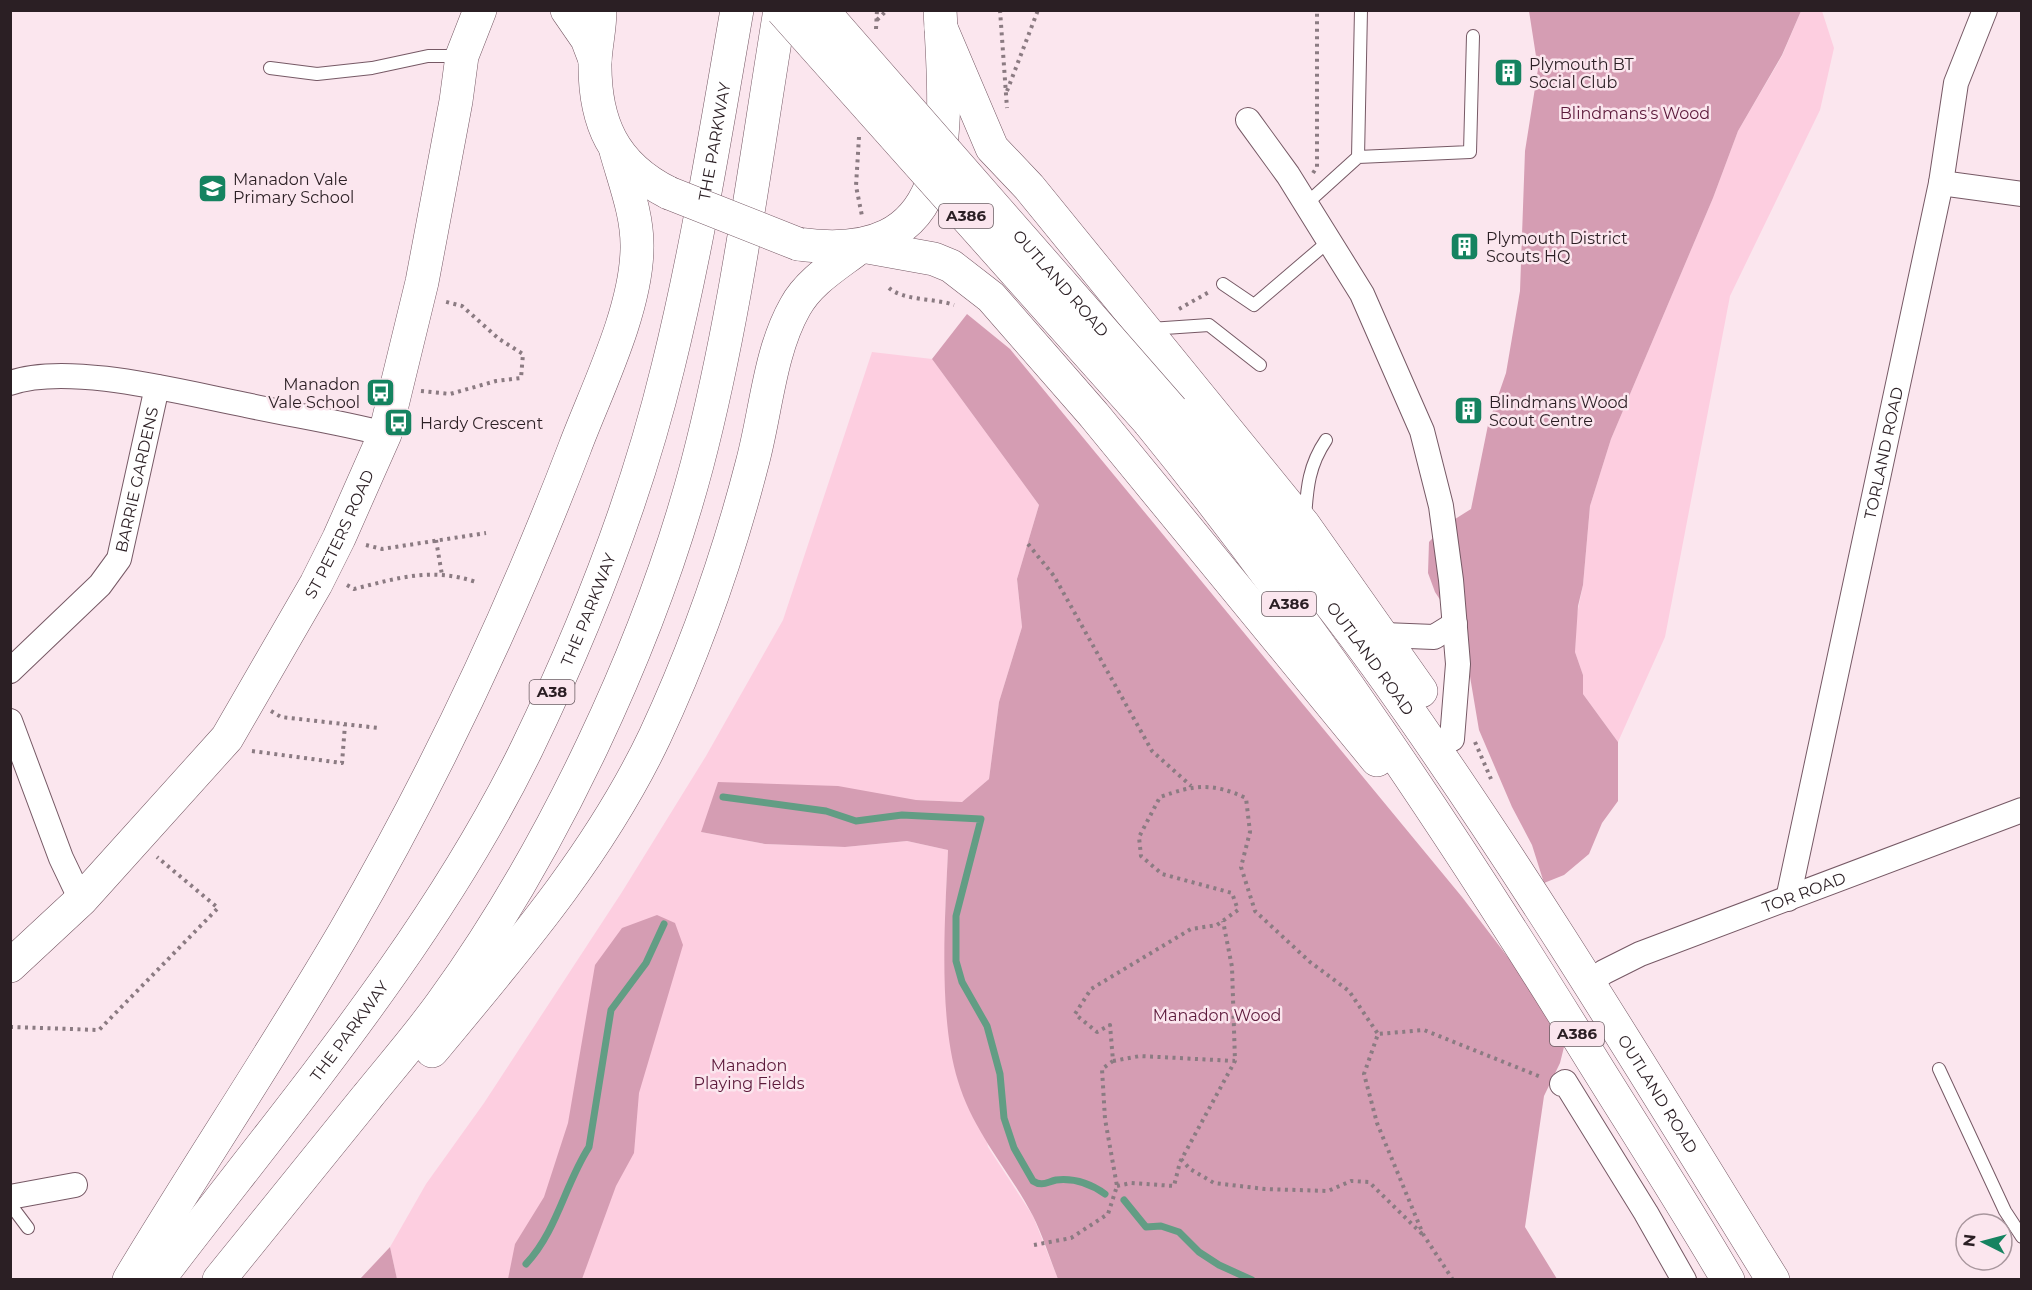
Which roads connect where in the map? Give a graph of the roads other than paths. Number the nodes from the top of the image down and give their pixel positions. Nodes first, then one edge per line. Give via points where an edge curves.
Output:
1 (480, 10) edge
2 (567, 10) edge
3 (600, 10) edge
4 (736, 10) edge
5 (781, 10) edge
6 (822, 10) edge
7 (1361, 10) edge
8 (1985, 10) edge
9 (940, 19) edge
10 (1473, 36) dead end
11 (462, 56) junction
12 (595, 60) junction
13 (270, 69) dead end
14 (1248, 120) dead end
15 (616, 151) junction
16 (1358, 157) junction
17 (1941, 183) junction
18 (2022, 194) edge
19 (1303, 199) junction
20 (862, 239) junction
21 (1329, 241) junction
22 (1223, 284) road end
23 (1143, 329) junction
24 (1260, 365) dead end
25 (10, 383) edge
26 (157, 387) junction
27 (1161, 416) junction
28 (385, 434) junction
29 (1326, 440) dead end
30 (1304, 525) junction
31 (1455, 624) junction
32 (1384, 635) junction
33 (10, 671) edge
34 (10, 721) edge
35 (1452, 739) junction
36 (2022, 810) edge
37 (1511, 861) junction
38 (1489, 896) junction
39 (1788, 899) junction
40 (81, 900) junction
41 (10, 966) edge
42 (1589, 983) junction
43 (1939, 1069) dead end
44 (1562, 1084) road end
45 (75, 1185) dead end
46 (297, 1185) junction
47 (10, 1197) edge
48 (10, 1204) edge
49 (28, 1228) dead end
50 (2022, 1237) edge
51 (129, 1280) edge
52 (158, 1280) edge
53 (219, 1280) edge
54 (1684, 1280) edge
55 (1728, 1280) edge
56 (1773, 1280) edge

1 - 11 main road, ST PETERS ROAD
2 - 12 main road via 587,39
3 - 12 main road
4 - 52 main road, THE PARKWAY / A38 via 705,195 668,368 615,542 531,739 470,850 411,941 335,1048
5 - 27 main road, OUTLAND ROAD / A386, bridge
5 - 46 main road via 728,332 702,445 662,574 619,684 566,799 512,895 442,1003
6 - 27 main road, OUTLAND ROAD / A386, bridge
7 - 16 lane
8 - 17 street, TORLAND ROAD via 1956,83
9 - 20 main road via 944,110 937,172 916,213 901,226
9 - 23 main road via 992,148 1029,187
10 - 16 lane via 1470,152
11 - 13 lane via 428,56 316,74
11 - 28 main road, ST PETERS ROAD via 420,294
12 - 15 main road via 600,115
14 - 19 street
15 - 20 main road, bridge via 644,179 669,193 798,244
15 - 51 main road via 636,230 631,290 564,476 506,615 448,738 345,930
16 - 19 lane
17 - 18 street
17 - 39 street, TORLAND ROAD
19 - 21 street
20 - 38 main road via 951,266 991,297 1102,424
20 - 46 main road via 803,294 786,326 725,558 691,655 624,795 584,861 540,921 356,1143
21 - 22 lane via 1254,305
21 - 31 street via 1362,294 1422,431 1441,506
23 - 24 lane via 1209,325
23 - 30 main road
25 - 26 street via 24,378 98,378
26 - 28 street
26 - 33 street, BARRIE GARDENS via 119,559 100,585
27 - 37 main road, OUTLAND ROAD / A386 via 1296,557
27 - 38 main road, OUTLAND ROAD / A386 via 1208,494 1353,692
28 - 40 main road, ST PETERS ROAD via 322,572 227,738
29 - 30 lane via 1312,462 1307,481
30 - 32 main road
31 - 32 street, OUTLAND ROAD via 1434,637
31 - 35 street via 1458,664
32 - 35 main road
34 - 40 street via 61,858
35 - 37 main road
36 - 39 street, TOR ROAD
37 - 42 main road, OUTLAND ROAD / A386
38 - 55 main road, OUTLAND ROAD / A386
39 - 42 street, TOR ROAD via 1640,954
40 - 41 main road, ST PETERS ROAD
42 - 56 main road, OUTLAND ROAD / A386
43 - 50 lane via 2005,1211
44 - 54 street via 1565,1082
45 - 47 street
46 - 53 main road
48 - 49 lane

